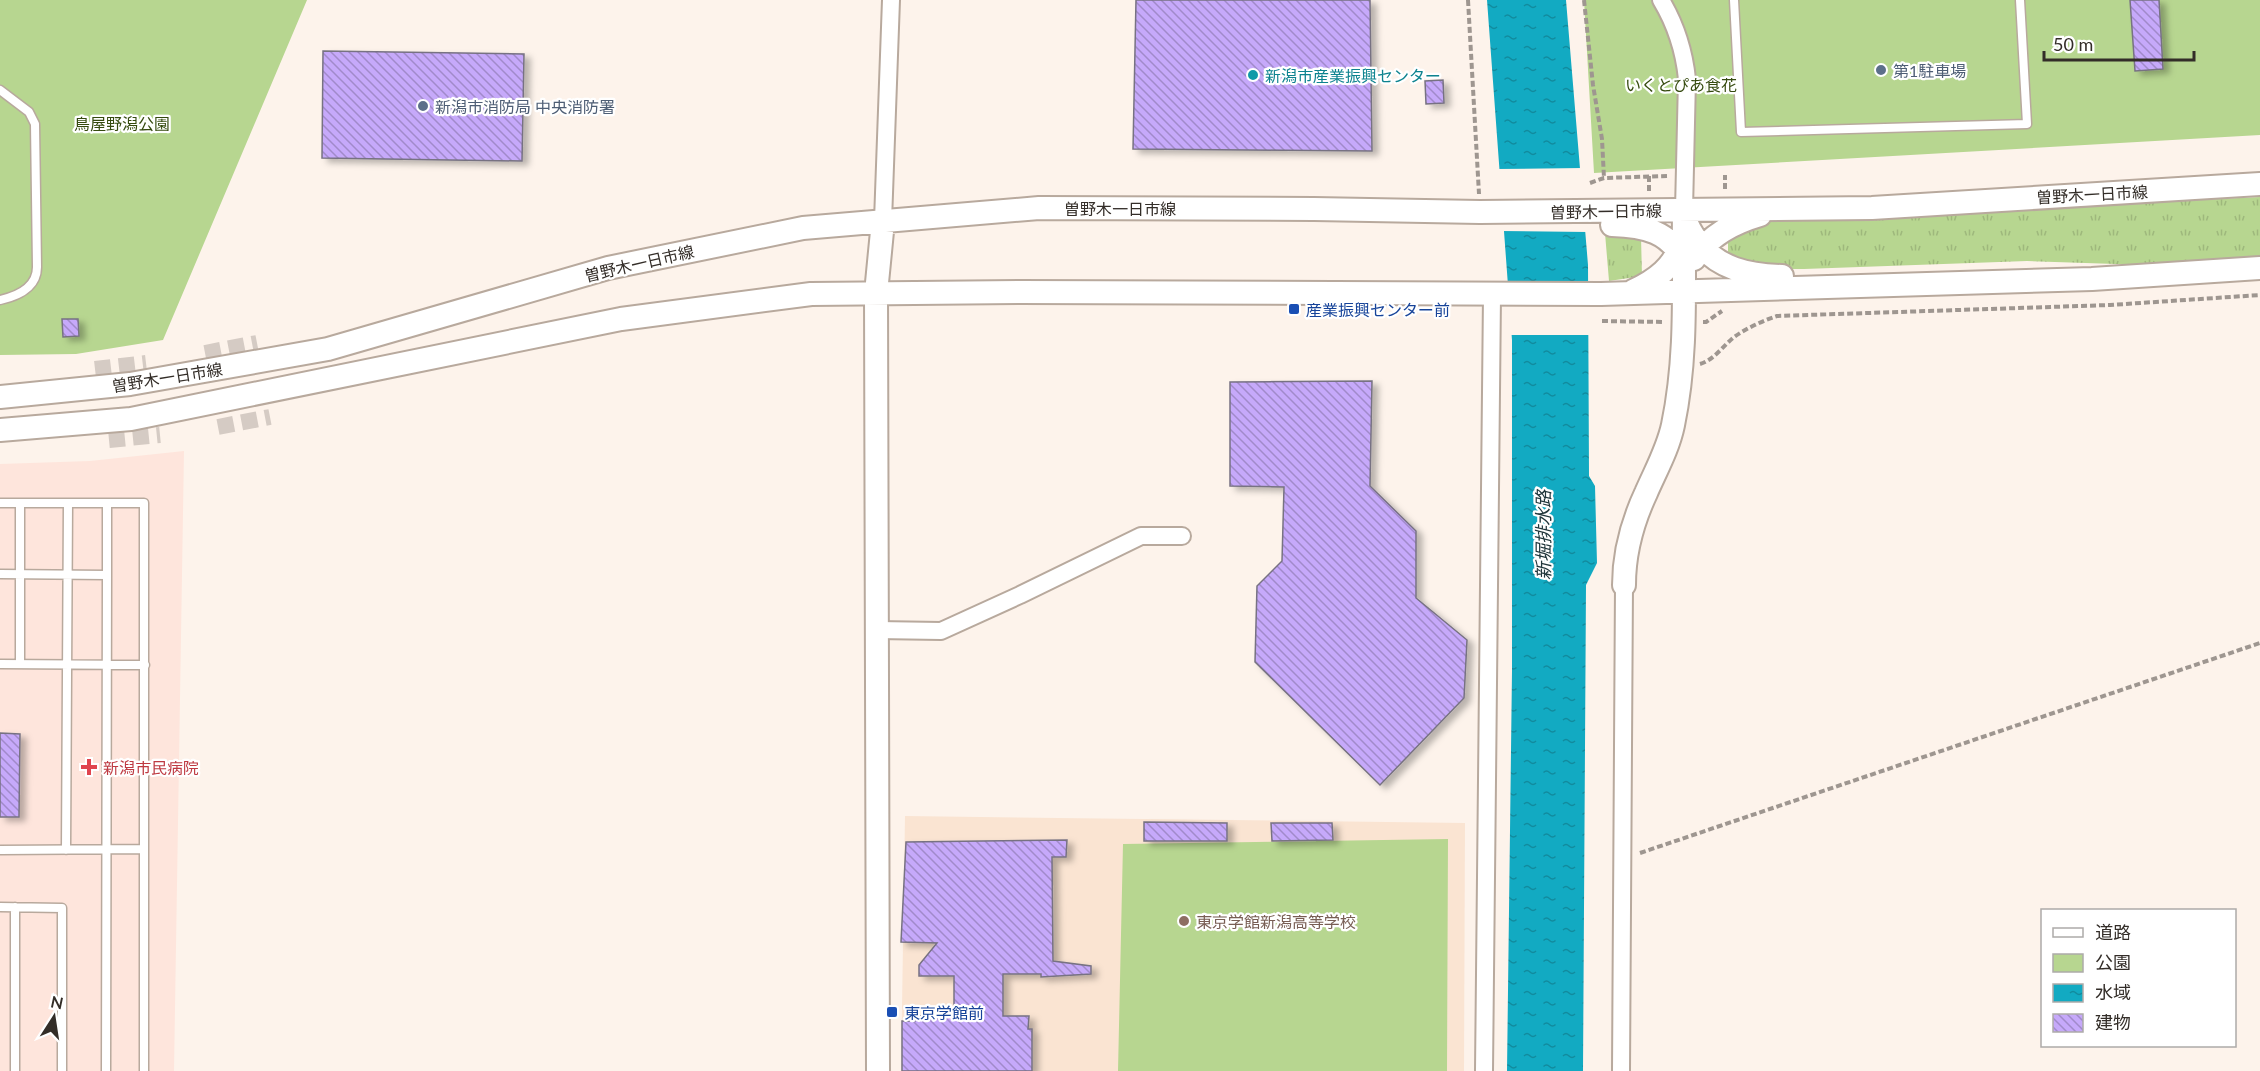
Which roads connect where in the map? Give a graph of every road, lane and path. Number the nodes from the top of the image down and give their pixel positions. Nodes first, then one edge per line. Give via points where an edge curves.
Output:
1 (891, 0) edge
2 (1468, 0) edge
3 (1584, 0) edge
4 (1661, 0) edge
5 (1734, 0) edge
6 (2020, 0) edge
7 (0, 90) edge
8 (1725, 175) dead end
9 (1667, 176) dead end
10 (1604, 178) junction
11 (1590, 183) dead end
12 (2260, 184) edge
13 (1725, 196) dead end
14 (1780, 209) junction
15 (1684, 210) junction
16 (1494, 212) junction
17 (1592, 218) junction
18 (883, 221) junction
19 (1702, 248) junction
20 (1684, 264) junction
21 (2260, 268) edge
22 (1872, 286) junction
23 (876, 293) junction
24 (1630, 293) junction
25 (1495, 295) junction
26 (2260, 295) edge
27 (0, 300) edge
28 (1723, 305) dead end
29 (1602, 321) dead end
30 (1666, 322) dead end
31 (1697, 322) dead end
32 (1682, 369) junction
33 (0, 397) edge
34 (0, 430) edge
35 (0, 503) edge
36 (20, 503) junction
37 (68, 503) junction
38 (107, 503) junction
39 (1182, 536) dead end
40 (0, 574) edge
41 (20, 574) junction
42 (68, 574) junction
43 (107, 575) junction
44 (1624, 585) joint
45 (877, 630) junction
46 (2260, 643) edge
47 (0, 664) edge
48 (20, 664) junction
49 (68, 664) junction
50 (108, 664) junction
51 (145, 665) junction
52 (144, 849) junction
53 (0, 850) edge
54 (66, 850) junction
55 (106, 850) junction
56 (1623, 859) junction
57 (0, 908) edge
58 (15, 908) junction
59 (15, 1071) edge
60 (62, 1071) edge
61 (106, 1071) edge
62 (144, 1071) edge
63 (878, 1071) edge
64 (1484, 1071) edge
65 (1621, 1071) edge

1 - 18 street
2 - 16 path
3 - 10 path
4 - 15 street via 1673,20 1687,78
5 - 6 lane via 1742,132 2027,124
7 - 27 lane via 28,112 35,124 37,276 33,284
8 - 13 path
9 - 10 path
10 - 11 path
12 - 14 main road, 曽野木一日市線 via 1872,208
14 - 15 main road, 曽野木一日市線
14 - 19 main road via 1736,223
15 - 17 main road, 曽野木一日市線
15 - 19 main road via 1687,227
15 - 20 main road
16 - 17 main road, 曽野木一日市線
16 - 18 main road, 曽野木一日市線 via 1038,208
17 - 20 main road via 1655,231 1667,238
18 - 23 main road
18 - 33 main road, 曽野木一日市線 via 803,228 608,268 328,349 130,384
19 - 20 main road
19 - 22 main road via 1718,262 1740,271 1831,276
20 - 22 main road, 曽野木一日市線
20 - 24 main road, 曽野木一日市線
20 - 24 main road via 1670,266 1652,282
20 - 32 main road
21 - 22 main road, 曽野木一日市線 via 2092,279
23 - 25 main road, 曽野木一日市線
23 - 34 main road, 曽野木一日市線 via 811,294 621,319 131,419
23 - 45 main road
24 - 25 main road, 曽野木一日市線
25 - 64 street
26 - 32 path via 2110,305 1777,316 1734,337 1708,362
28 - 31 path via 1721,312 1706,322
29 - 30 path
32 - 44 main road via 1667,446 1627,547
35 - 36 lane
36 - 37 lane
36 - 41 lane
37 - 38 lane
37 - 42 lane
38 - 43 lane
38 - 51 lane via 144,503
39 - 45 street via 1141,536 941,631
40 - 41 lane
41 - 42 lane
41 - 48 lane
42 - 43 lane
42 - 49 lane
43 - 50 lane
44 - 56 street
45 - 63 main road
46 - 56 path
47 - 48 lane
48 - 49 lane
49 - 50 lane
49 - 54 lane
50 - 51 lane
50 - 55 lane
51 - 52 lane
52 - 55 lane
52 - 62 lane
53 - 54 lane
54 - 55 lane
55 - 61 lane
56 - 65 street
57 - 58 lane
58 - 59 lane
58 - 60 lane via 62,908

